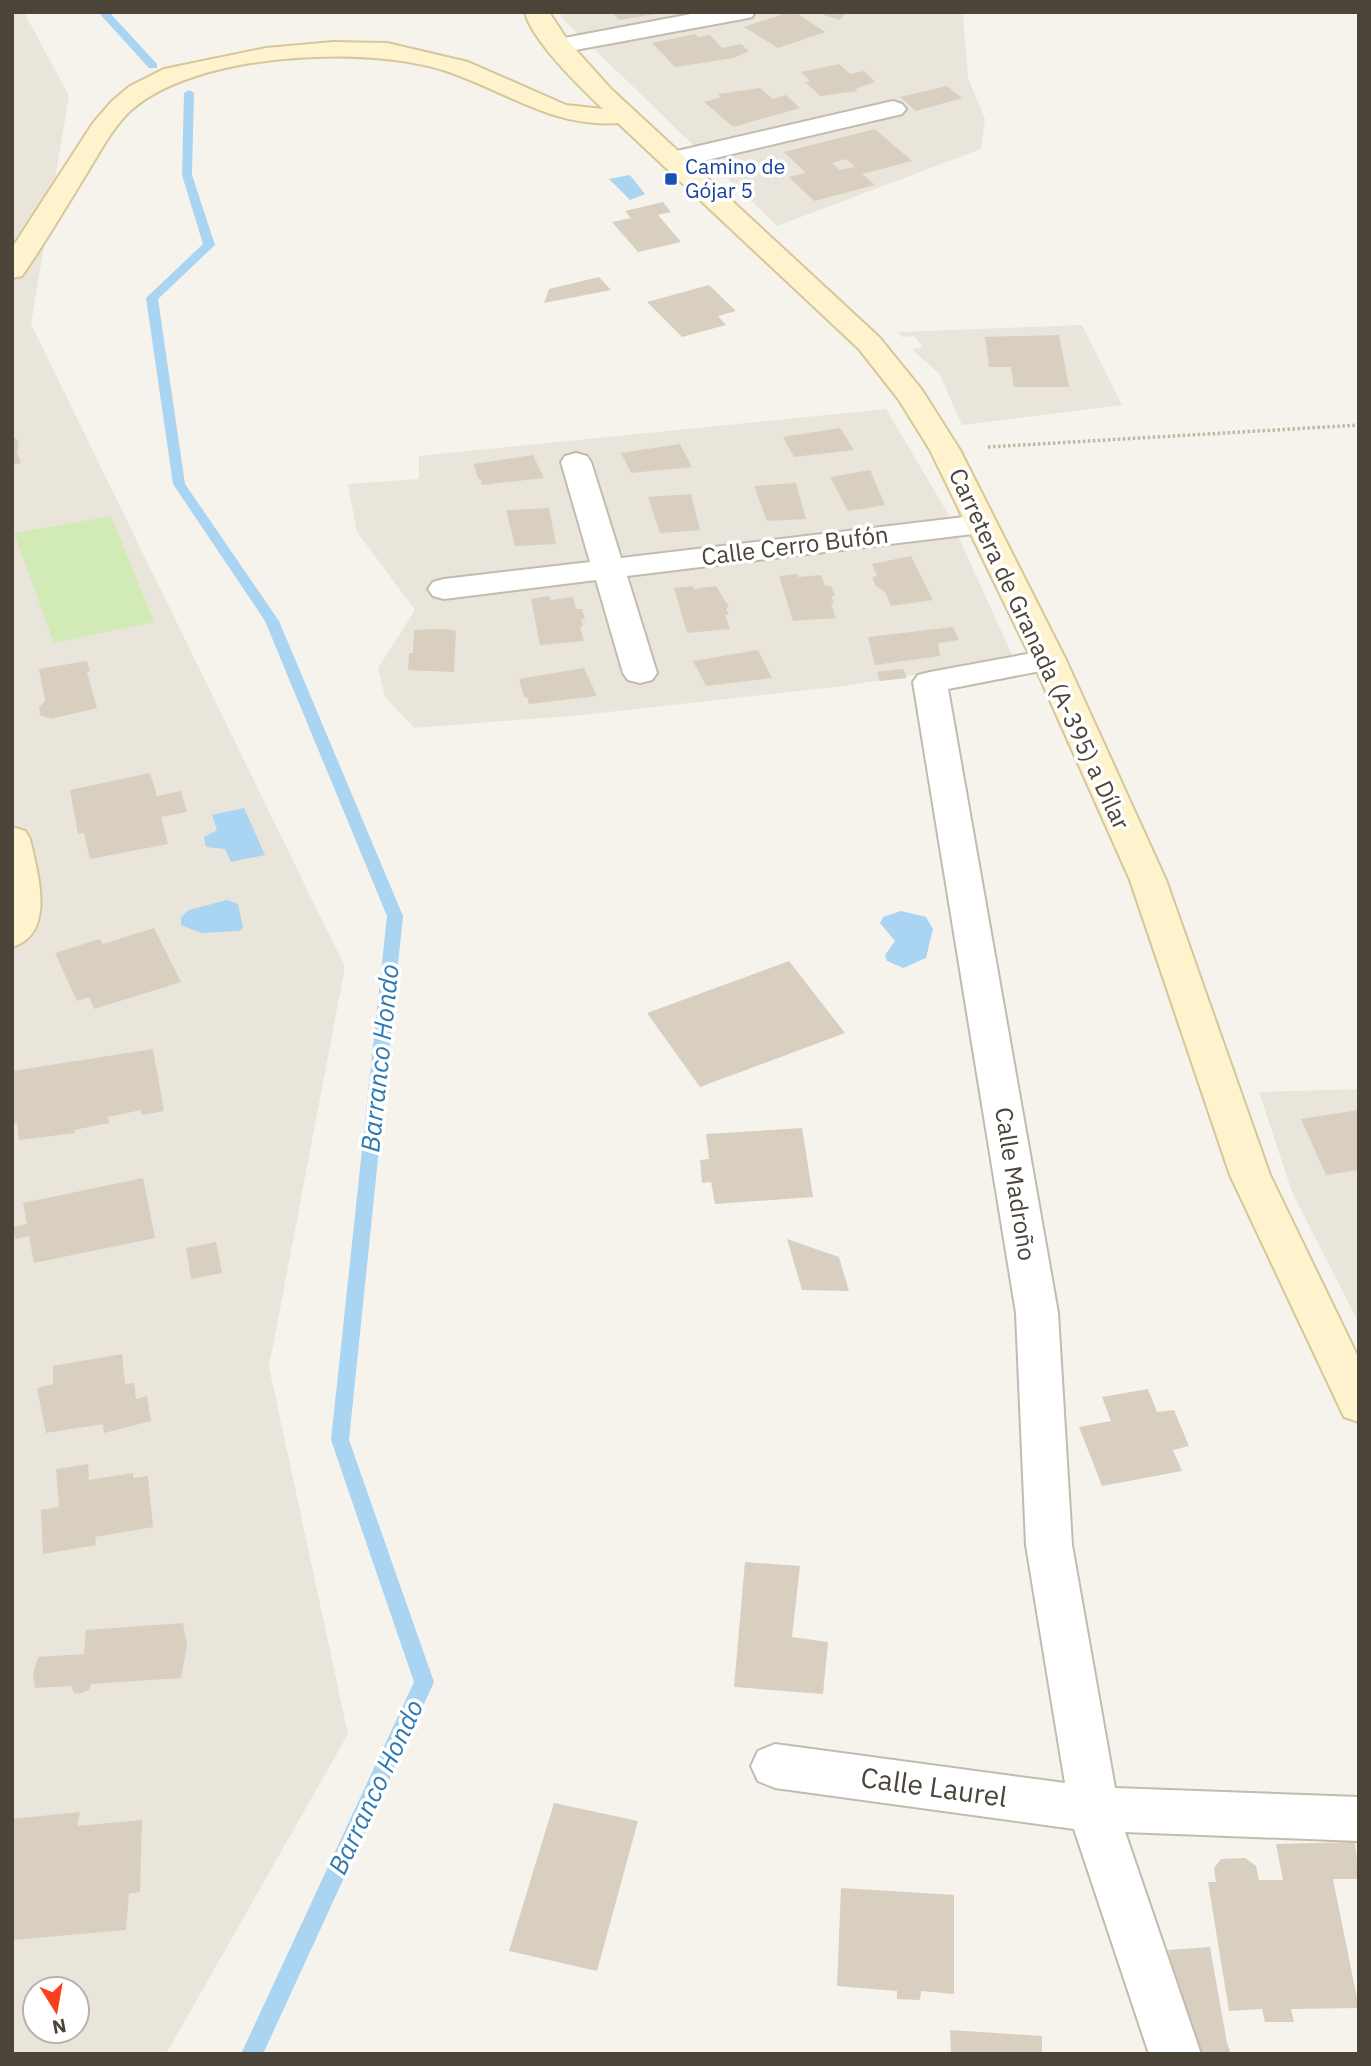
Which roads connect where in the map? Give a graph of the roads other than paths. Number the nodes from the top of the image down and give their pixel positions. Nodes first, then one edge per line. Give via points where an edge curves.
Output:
1 (537, 12) edge
2 (743, 12) edge
3 (559, 46) junction
4 (893, 109) dead end
5 (624, 115) junction
6 (673, 160) junction
7 (12, 270) edge
8 (576, 462) dead end
9 (981, 524) junction
10 (608, 569) junction
11 (444, 589) dead end
12 (1049, 660) junction
13 (640, 673) dead end
14 (12, 839) edge
15 (12, 934) edge
16 (1359, 1405) edge
17 (775, 1766) dead end
18 (1094, 1809) junction
19 (1359, 1819) edge
20 (1175, 2054) edge

1 - 3 street, Carretera de Granada (A-395) a Dílar
2 - 3 street
3 - 5 street, Carretera de Granada (A-395) a Dílar
4 - 6 street
5 - 6 street, Carretera de Granada (A-395) a Dílar
5 - 7 street via 599,119 563,114 479,74 427,56 387,50 288,53 176,74 150,85 101,129
6 - 9 street, Carretera de Granada (A-395) a Dílar via 869,343 912,396
8 - 10 street
9 - 10 street, Calle Cerro Bufón
9 - 12 street, Carretera de Granada (A-395) a Dílar
10 - 11 street, Calle Cerro Bufón
10 - 13 street
12 - 16 street, Carretera de Granada (A-395) a Dílar via 1148,880 1250,1175
12 - 18 street, Calle Madroño via 930,682 1037,1313 1049,1545
14 - 15 street via 23,892 17,930
17 - 18 street, Calle Laurel
18 - 19 street, Calle Laurel
18 - 20 street

